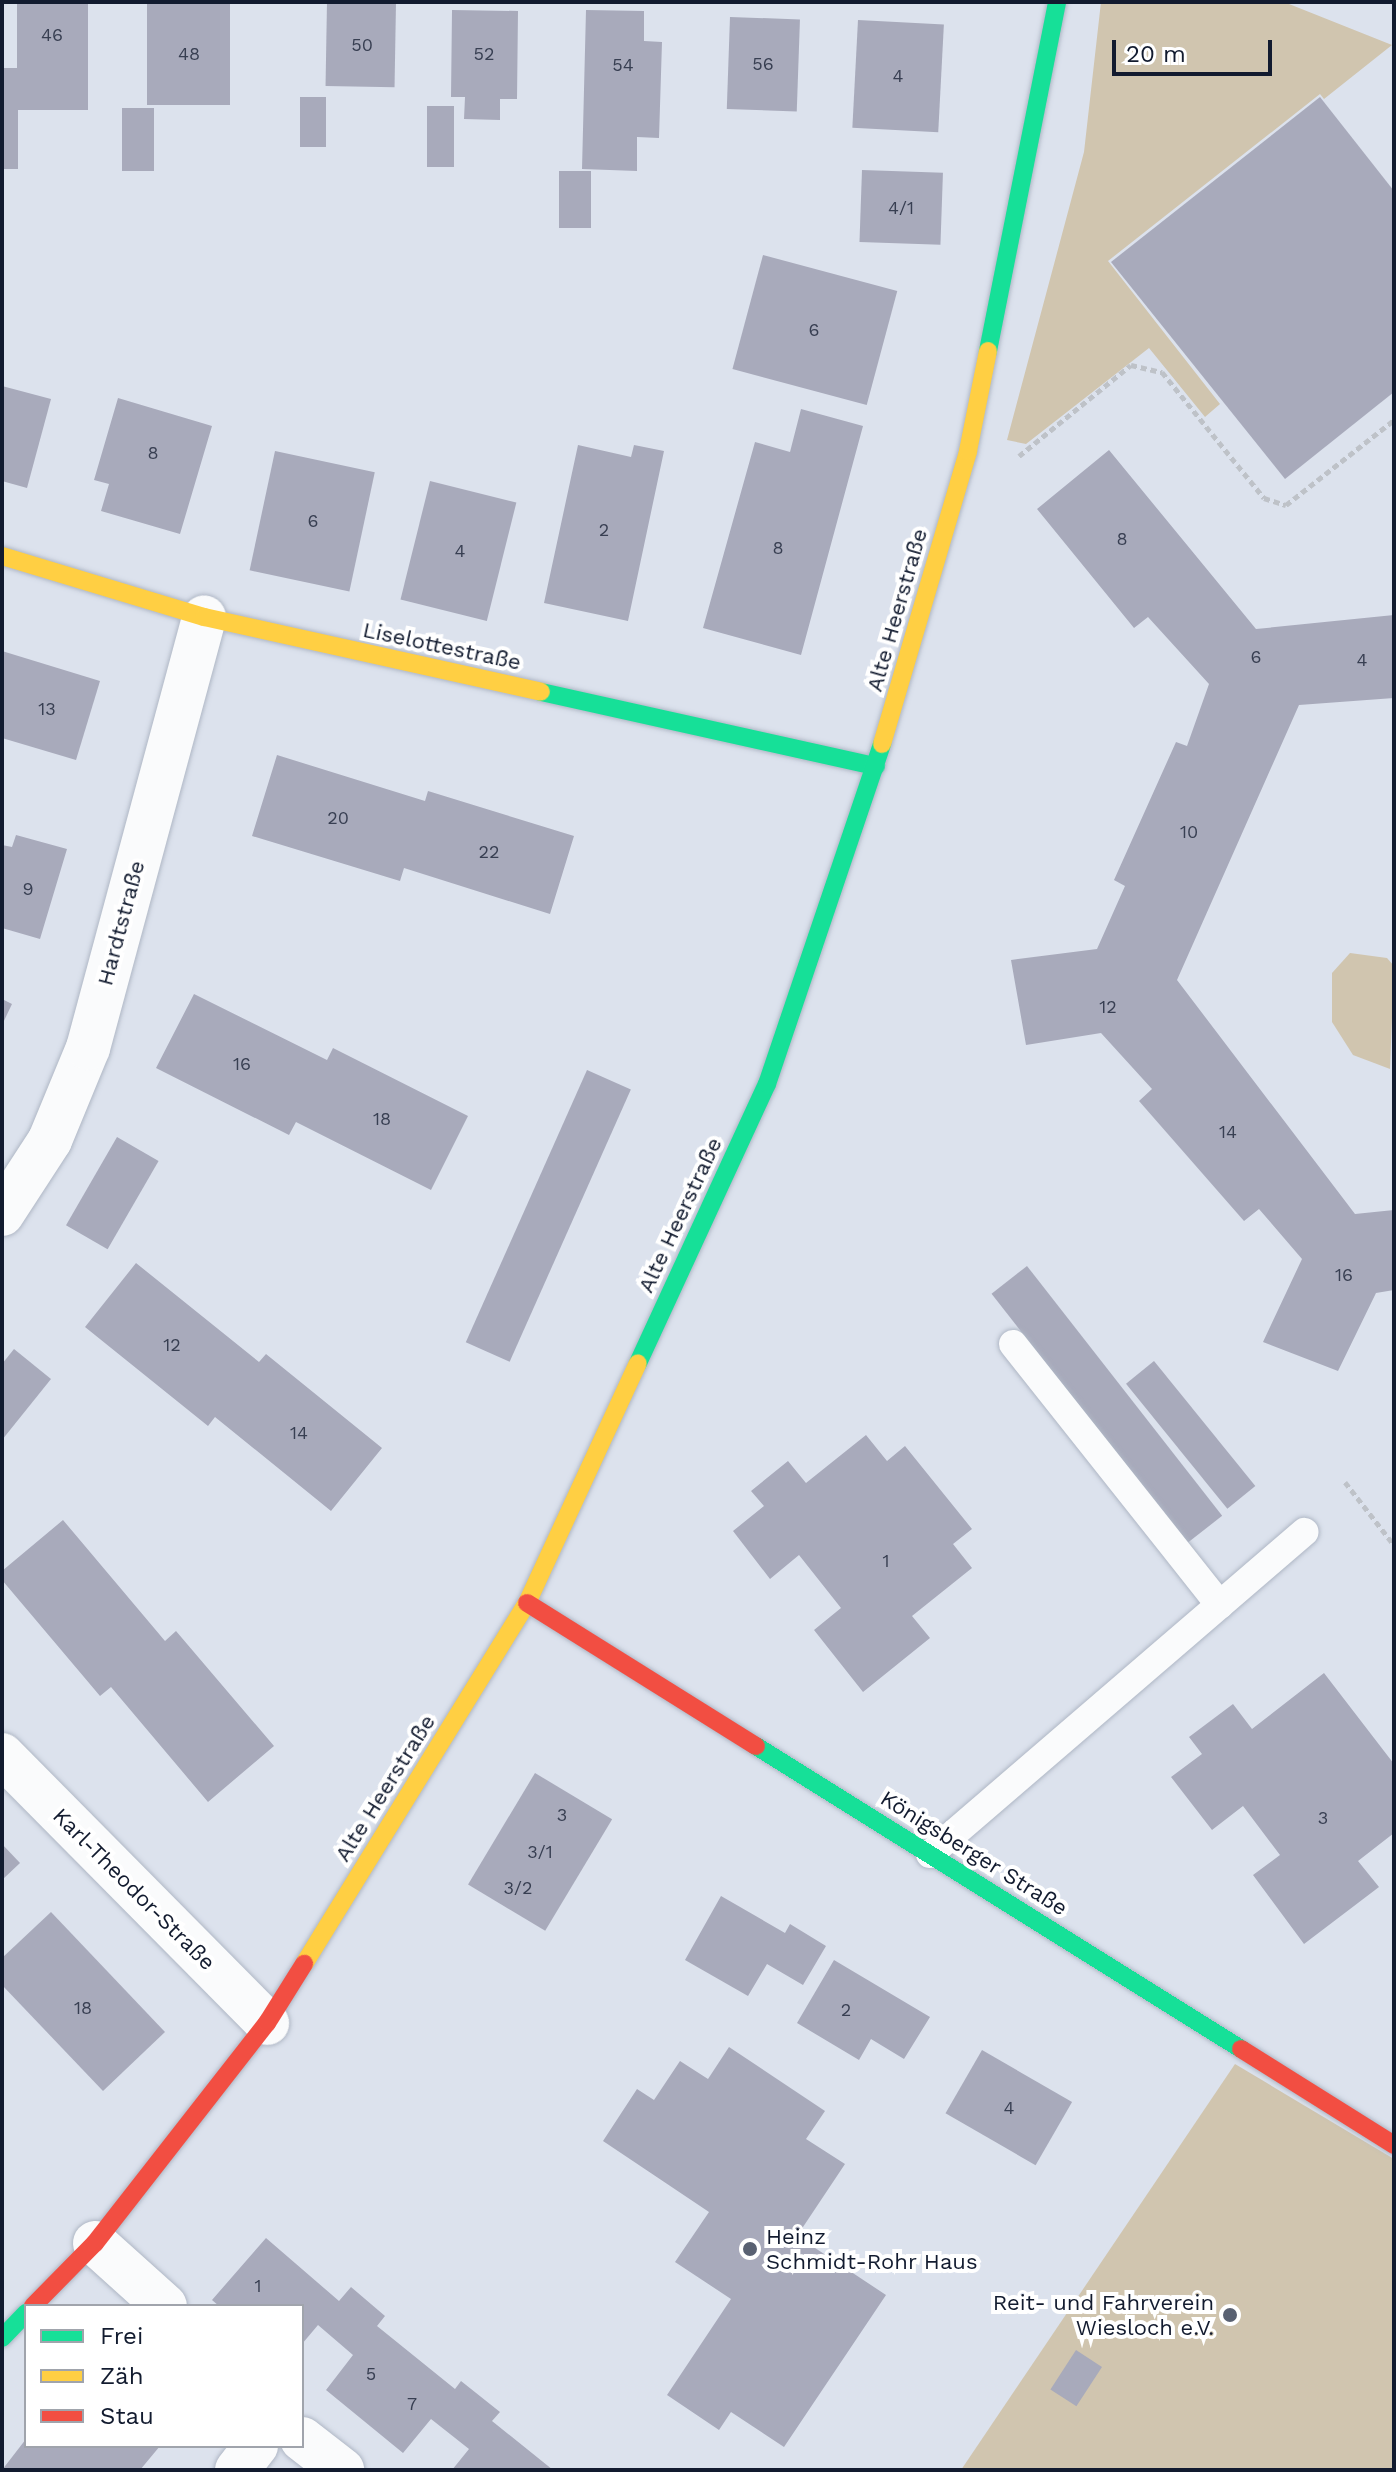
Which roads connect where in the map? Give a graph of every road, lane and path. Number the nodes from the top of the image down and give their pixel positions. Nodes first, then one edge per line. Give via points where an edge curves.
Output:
1 (1057, 2) edge
2 (1394, 420) edge
3 (968, 451) junction
4 (2, 556) edge
5 (204, 617) junction
6 (876, 766) junction
7 (2, 1214) edge
8 (1013, 1344) dead end
9 (1345, 1482) dead end
10 (1305, 1532) dead end
11 (1394, 1545) edge
12 (527, 1603) junction
13 (1220, 1605) junction
14 (2, 1755) edge
15 (930, 1854) junction
16 (267, 2023) junction
17 (1394, 2145) edge
18 (95, 2243) junction
19 (35, 2304) edge
20 (163, 2304) edge
21 (24, 2315) edge
22 (2, 2338) edge
23 (304, 2441) edge
24 (254, 2448) edge
25 (237, 2470) edge
26 (342, 2470) edge

1 - 3 street, Alte Heerstraße
2 - 3 path via 1286,505 1264,498 1162,372 1131,365 1012,462
3 - 6 street, Alte Heerstraße
4 - 5 street, Liselottestraße
5 - 6 street, Liselottestraße
5 - 7 street, Hardtstraße via 88,1048 50,1140
6 - 12 street, Alte Heerstraße via 767,1084
8 - 13 lane
9 - 11 path
10 - 13 lane
12 - 15 street, Königsberger Straße
12 - 16 street, Alte Heerstraße
13 - 15 lane
14 - 16 street, Karl-Theodor-Straße
15 - 17 street, Königsberger Straße
16 - 18 street, Alte Heerstraße
18 - 19 street, Alte Heerstraße
18 - 20 street
21 - 22 street
23 - 26 street
24 - 25 street

